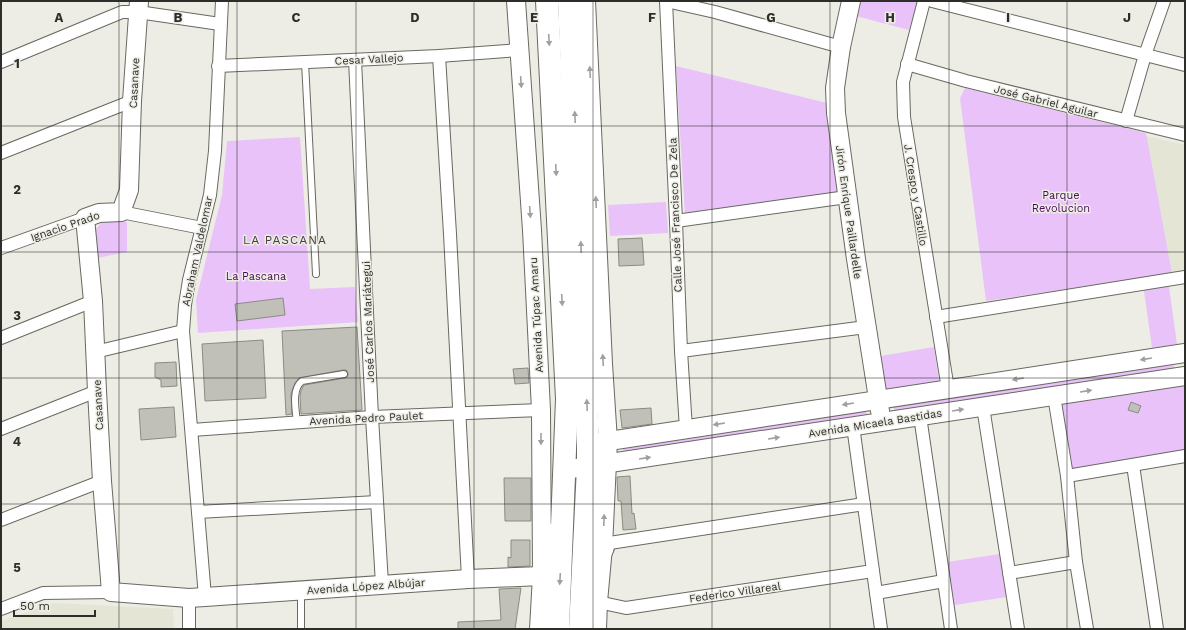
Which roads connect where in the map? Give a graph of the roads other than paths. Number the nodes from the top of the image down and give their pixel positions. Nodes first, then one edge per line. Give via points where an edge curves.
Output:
1 (222, 1) edge
2 (516, 1) edge
3 (547, 1) edge
4 (570, 1) edge
5 (586, 1) edge
6 (666, 1) edge
7 (851, 1) edge
8 (924, 1) edge
9 (932, 1) edge
10 (1164, 1) edge
11 (138, 6) edge
12 (220, 24) junction
13 (841, 47) junction
14 (519, 50) junction
15 (1145, 55) junction
16 (439, 56) junction
17 (356, 60) junction
18 (1, 62) edge
19 (305, 62) junction
20 (907, 64) junction
21 (1185, 65) edge
22 (218, 66) junction
23 (132, 101) junction
24 (1126, 121) junction
25 (1185, 135) edge
26 (1, 153) edge
27 (847, 197) junction
28 (121, 212) junction
29 (85, 218) junction
30 (676, 221) junction
31 (202, 228) junction
32 (1, 248) edge
33 (316, 274) dead end
34 (1185, 277) edge
35 (94, 301) junction
36 (936, 317) junction
37 (866, 327) junction
38 (183, 331) junction
39 (1, 338) edge
40 (681, 351) junction
41 (96, 352) junction
42 (1185, 353) edge
43 (344, 374) dead end
44 (1185, 376) edge
45 (948, 389) junction
46 (96, 391) junction
47 (1054, 396) junction
48 (878, 400) junction
49 (984, 406) junction
50 (541, 410) junction
51 (459, 413) junction
52 (920, 416) junction
53 (372, 417) junction
54 (297, 422) junction
55 (882, 422) junction
56 (854, 426) junction
57 (1, 429) edge
58 (686, 429) junction
59 (192, 430) junction
60 (598, 443) junction
61 (565, 448) junction
62 (1185, 456) edge
63 (598, 465) junction
64 (1133, 465) junction
65 (1067, 476) junction
66 (564, 480) junction
67 (102, 481) junction
68 (377, 502) junction
69 (864, 504) junction
70 (198, 512) junction
71 (1, 520) edge
72 (603, 545) junction
73 (1076, 562) junction
74 (873, 571) junction
75 (1009, 573) junction
76 (542, 576) junction
77 (468, 579) junction
78 (944, 581) junction
79 (382, 584) junction
80 (300, 591) junction
81 (111, 592) junction
82 (876, 593) junction
83 (197, 597) junction
84 (590, 599) junction
85 (1, 609) edge
86 (189, 629) edge
87 (301, 629) edge
88 (539, 629) edge
89 (558, 629) edge
90 (580, 629) edge
91 (597, 629) edge
92 (881, 629) edge
93 (951, 629) edge
94 (1018, 629) edge
95 (1087, 629) edge
96 (1157, 629) edge

1 - 12 street, Abraham Valdelomar
2 - 14 main road, Avenida Túpac Amaru
3 -> 61 highway via 567,398
60 -> 4 highway
60 -> 5 main road via 603,364
6 - 13 street
6 - 30 street, Calle José Francisco De Zela
7 - 13 main road, Jirón Enrique Paillardelle
8 - 20 street, J. Crespo y Castillo
9 - 15 street
10 - 15 street
11 - 12 street
11 - 18 street
11 - 23 main road, Casanave
12 - 22 street, Abraham Valdelomar
13 - 27 main road, Jirón Enrique Paillardelle via 835,100
14 - 16 street, Cesar Vallejo
14 -> 50 main road, Avenida Túpac Amaru
15 - 21 street
15 - 24 street
16 - 17 street, Cesar Vallejo
16 - 51 street
17 - 19 street, Cesar Vallejo
17 - 53 street, José Carlos Mariátegui
19 - 22 street, Cesar Vallejo
19 - 33 lane
20 - 24 street, José Gabriel Aguilar
20 - 36 street, J. Crespo y Castillo via 903,82 904,117
22 - 31 street, Abraham Valdelomar via 215,151 210,195
23 - 26 street
23 - 28 main road, Casanave via 129,190
24 - 25 street, José Gabriel Aguilar
27 - 30 street
27 - 37 main road, Jirón Enrique Paillardelle
28 - 29 main road, Ignacio Prado via 100,213
28 - 31 street, Ignacio Prado
29 - 32 street, Ignacio Prado
29 - 35 main road, Casanave
30 - 40 street, Calle José Francisco De Zela
31 - 38 street, Abraham Valdelomar via 185,306
34 - 36 street
35 - 39 street
35 - 41 main road, Casanave
36 - 45 street, J. Crespo y Castillo
37 - 40 street
37 - 48 main road, Jirón Enrique Paillardelle
38 - 41 street
38 - 59 street, Abraham Valdelomar
40 - 58 street, Calle José Francisco De Zela
41 - 46 main road, Casanave
42 -> 45 main road, Avenida Micaela Bastidas
43 - 54 lane via 302,381 299,384 295,398
47 -> 44 main road, Avenida Micaela Bastidas
45 - 48 main road, Avenida Micaela Bastidas
46 - 57 street
46 - 67 main road, Casanave
47 - 49 main road, Avenida Micaela Bastidas
47 - 65 street
48 - 55 main road, Jirón Enrique Paillardelle
48 -> 58 main road, Avenida Micaela Bastidas
52 -> 49 main road, Avenida Micaela Bastidas
49 - 75 street
50 - 51 street, Avenida Pedro Paulet
50 -> 76 main road, Avenida Túpac Amaru
51 - 53 street, Avenida Pedro Paulet
51 - 77 street
52 - 55 main road, Avenida Micaela Bastidas
52 - 78 street
53 - 54 street, Avenida Pedro Paulet
53 - 68 street, José Carlos Mariátegui
54 - 59 street, Avenida Pedro Paulet
55 - 56 main road, Avenida Micaela Bastidas
63 -> 56 main road, Avenida Micaela Bastidas
56 - 69 street
58 - 60 main road, Avenida Micaela Bastidas
59 - 70 street, Abraham Valdelomar
60 - 61 main road, Avenida Micaela Bastidas
60 - 63 highway
61 - 66 highway
62 - 64 street
63 - 66 main road, Avenida Micaela Bastidas
72 -> 63 main road
63 - 84 highway
64 - 65 street
64 - 96 street
65 - 73 street
66 - 76 highway
66 -> 89 highway
67 - 71 street
67 - 81 main road, Casanave
68 - 70 street
68 - 79 street, José Carlos Mariátegui
69 - 72 street
69 - 74 street
70 - 83 street, Abraham Valdelomar
72 - 84 highway
73 - 75 street
73 - 95 street
74 - 82 street
74 - 84 street, Federico Villareal via 626,608
75 - 94 street
76 - 77 main road, Avenida López Albújar
76 - 88 main road, Avenida Túpac Amaru
77 - 79 main road, Avenida López Albújar
78 - 82 street
78 - 93 street
79 - 80 main road, Avenida López Albújar
80 - 83 main road, Avenida López Albújar
80 - 87 lane
81 - 83 main road, Avenida López Albújar
81 - 85 street via 43,593
82 - 92 street
83 - 86 street, Abraham Valdelomar
84 - 90 highway
84 - 91 main road

